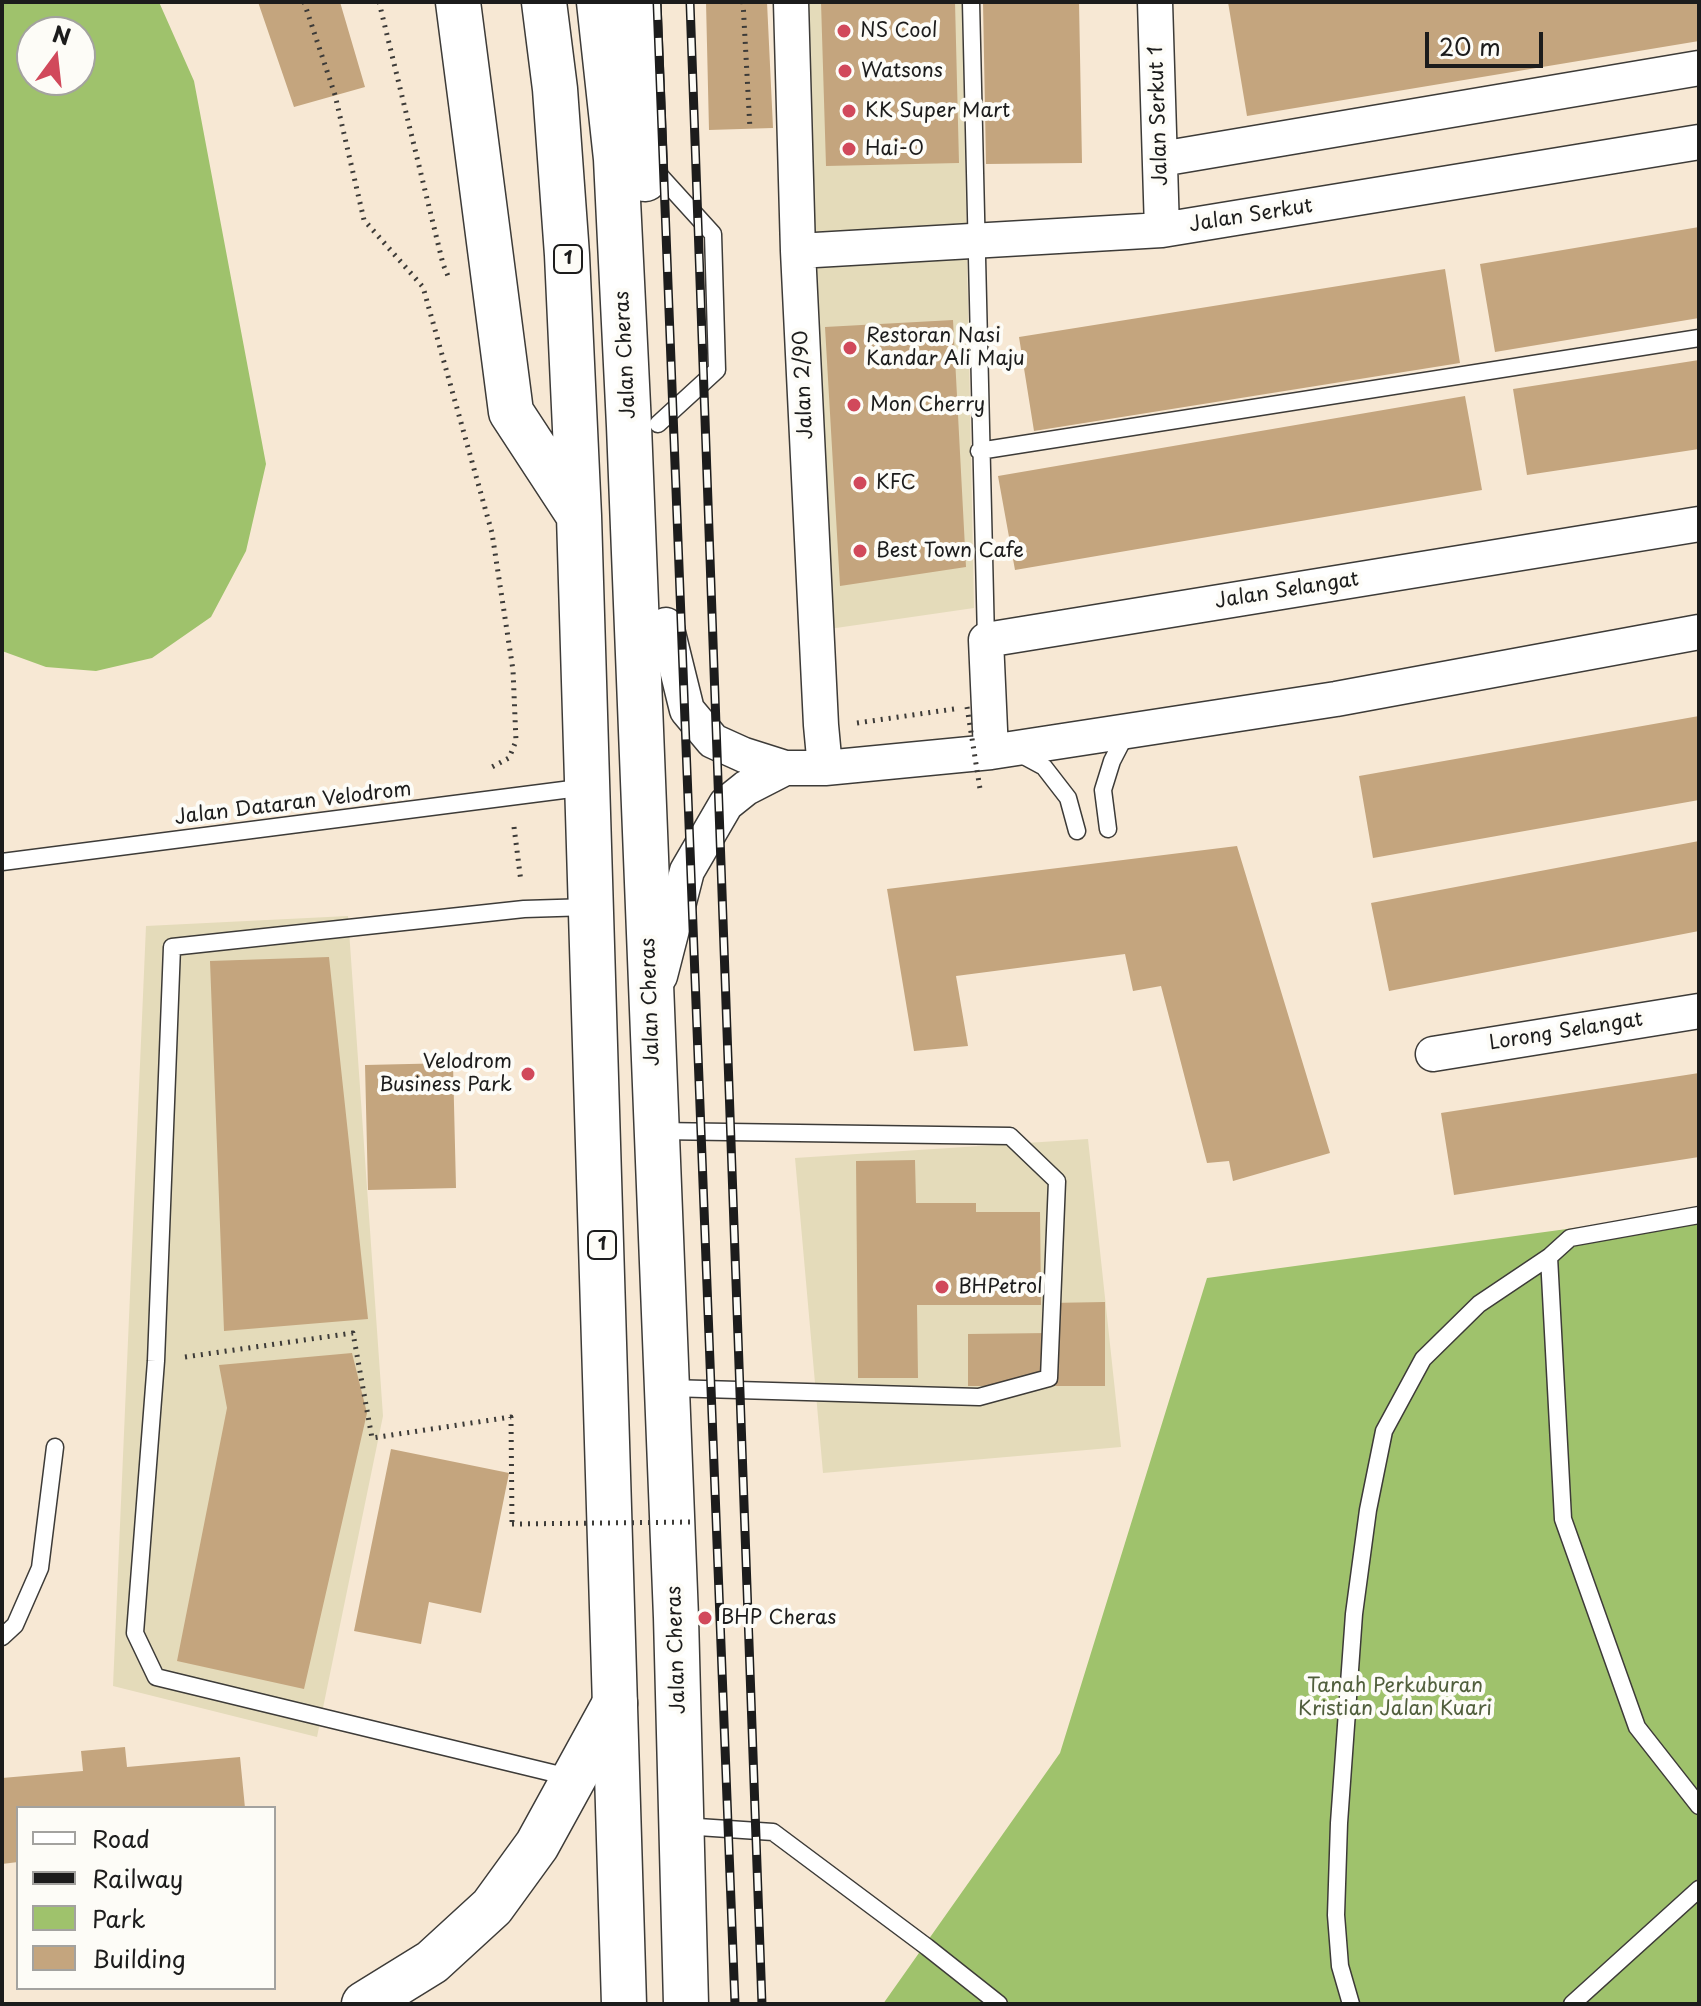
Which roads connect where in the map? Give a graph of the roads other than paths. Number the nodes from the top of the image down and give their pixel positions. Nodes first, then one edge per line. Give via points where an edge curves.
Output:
1 (458, 2) edge
2 (544, 2) edge
3 (599, 2) edge
4 (638, 2) edge
5 (791, 2) edge
6 (971, 2) edge
7 (1155, 2) edge
8 (1699, 68) edge
9 (1699, 142) edge
10 (644, 157) junction
11 (1161, 159) junction
12 (1162, 230) junction
13 (975, 241) junction
14 (798, 251) junction
15 (1699, 338) edge
16 (658, 424) junction
17 (979, 451) junction
18 (579, 516) junction
19 (1699, 524) edge
20 (666, 625) junction
21 (1699, 632) edge
22 (986, 640) junction
23 (639, 727) junction
24 (1128, 731) junction
25 (1001, 750) junction
26 (785, 768) junction
27 (825, 768) junction
28 (589, 786) junction
29 (1108, 829) dead end
30 (1077, 831) dead end
31 (2, 862) edge
32 (592, 907) junction
33 (651, 1011) junction
34 (1699, 1011) edge
35 (1433, 1054) dead end
36 (656, 1131) junction
37 (1699, 1215) edge
38 (1549, 1257) junction
39 (667, 1388) junction
40 (55, 1447) dead end
41 (2, 1637) edge
42 (615, 1703) junction
43 (574, 1778) junction
44 (1699, 1806) edge
45 (682, 1826) junction
46 (1699, 1889) edge
47 (364, 2004) edge
48 (624, 2004) edge
49 (686, 2004) edge
50 (999, 2004) edge
51 (1351, 2004) edge
52 (1572, 2004) edge

1 - 18 main road via 511,412
2 - 18 main road, 1 via 567,255
3 - 23 main road, Jalan Cheras via 617,174
4 - 10 main road
5 - 14 street, Jalan 2/90
6 - 13 lane
7 - 11 street, Jalan Serkut 1
8 - 11 street
9 - 12 street, Jalan Serkut
10 - 16 main road
10 - 16 lane via 713,234 717,370
11 - 12 street, Jalan Serkut 1
12 - 13 street, Jalan Serkut
13 - 14 street, Jalan Serkut
13 - 17 lane
14 - 27 street, Jalan 2/90
15 - 17 lane
16 - 20 main road
17 - 22 lane
18 - 28 main road, 1
19 - 22 street, Jalan Selangat
20 - 23 main road
20 - 26 street via 687,710 713,741
21 - 24 street via 1336,699
22 - 25 street
23 - 33 main road, Jalan Cheras
24 - 25 street
24 - 29 lane via 1103,790
25 - 27 street
25 - 30 lane via 1044,767 1068,798
26 - 27 street
26 - 33 street via 726,804 687,871
28 - 31 lane, Jalan Dataran Velodrom
28 - 32 main road, 1
32 - 42 main road, 1
32 - 43 lane via 524,909 172,947 156,1361 135,1633 156,1677
33 - 36 main road, Jalan Cheras
34 - 35 street, Lorong Selangat
36 - 39 main road, Jalan Cheras
36 - 39 lane via 1010,1136 1057,1181 1049,1378 979,1397
37 - 38 lane via 1570,1238
38 - 44 lane via 1563,1519 1637,1727
38 - 51 lane via 1479,1304 1423,1359 1384,1431 1354,1614 1339,1823 1336,1915 1340,1966
39 - 45 main road, Jalan Cheras
40 - 41 lane via 40,1568 15,1625
42 - 43 main road
42 - 48 main road, 1
43 - 47 main road via 537,1845 492,1907 432,1962
45 - 49 main road, Jalan Cheras
45 - 50 lane via 773,1832
46 - 52 lane

